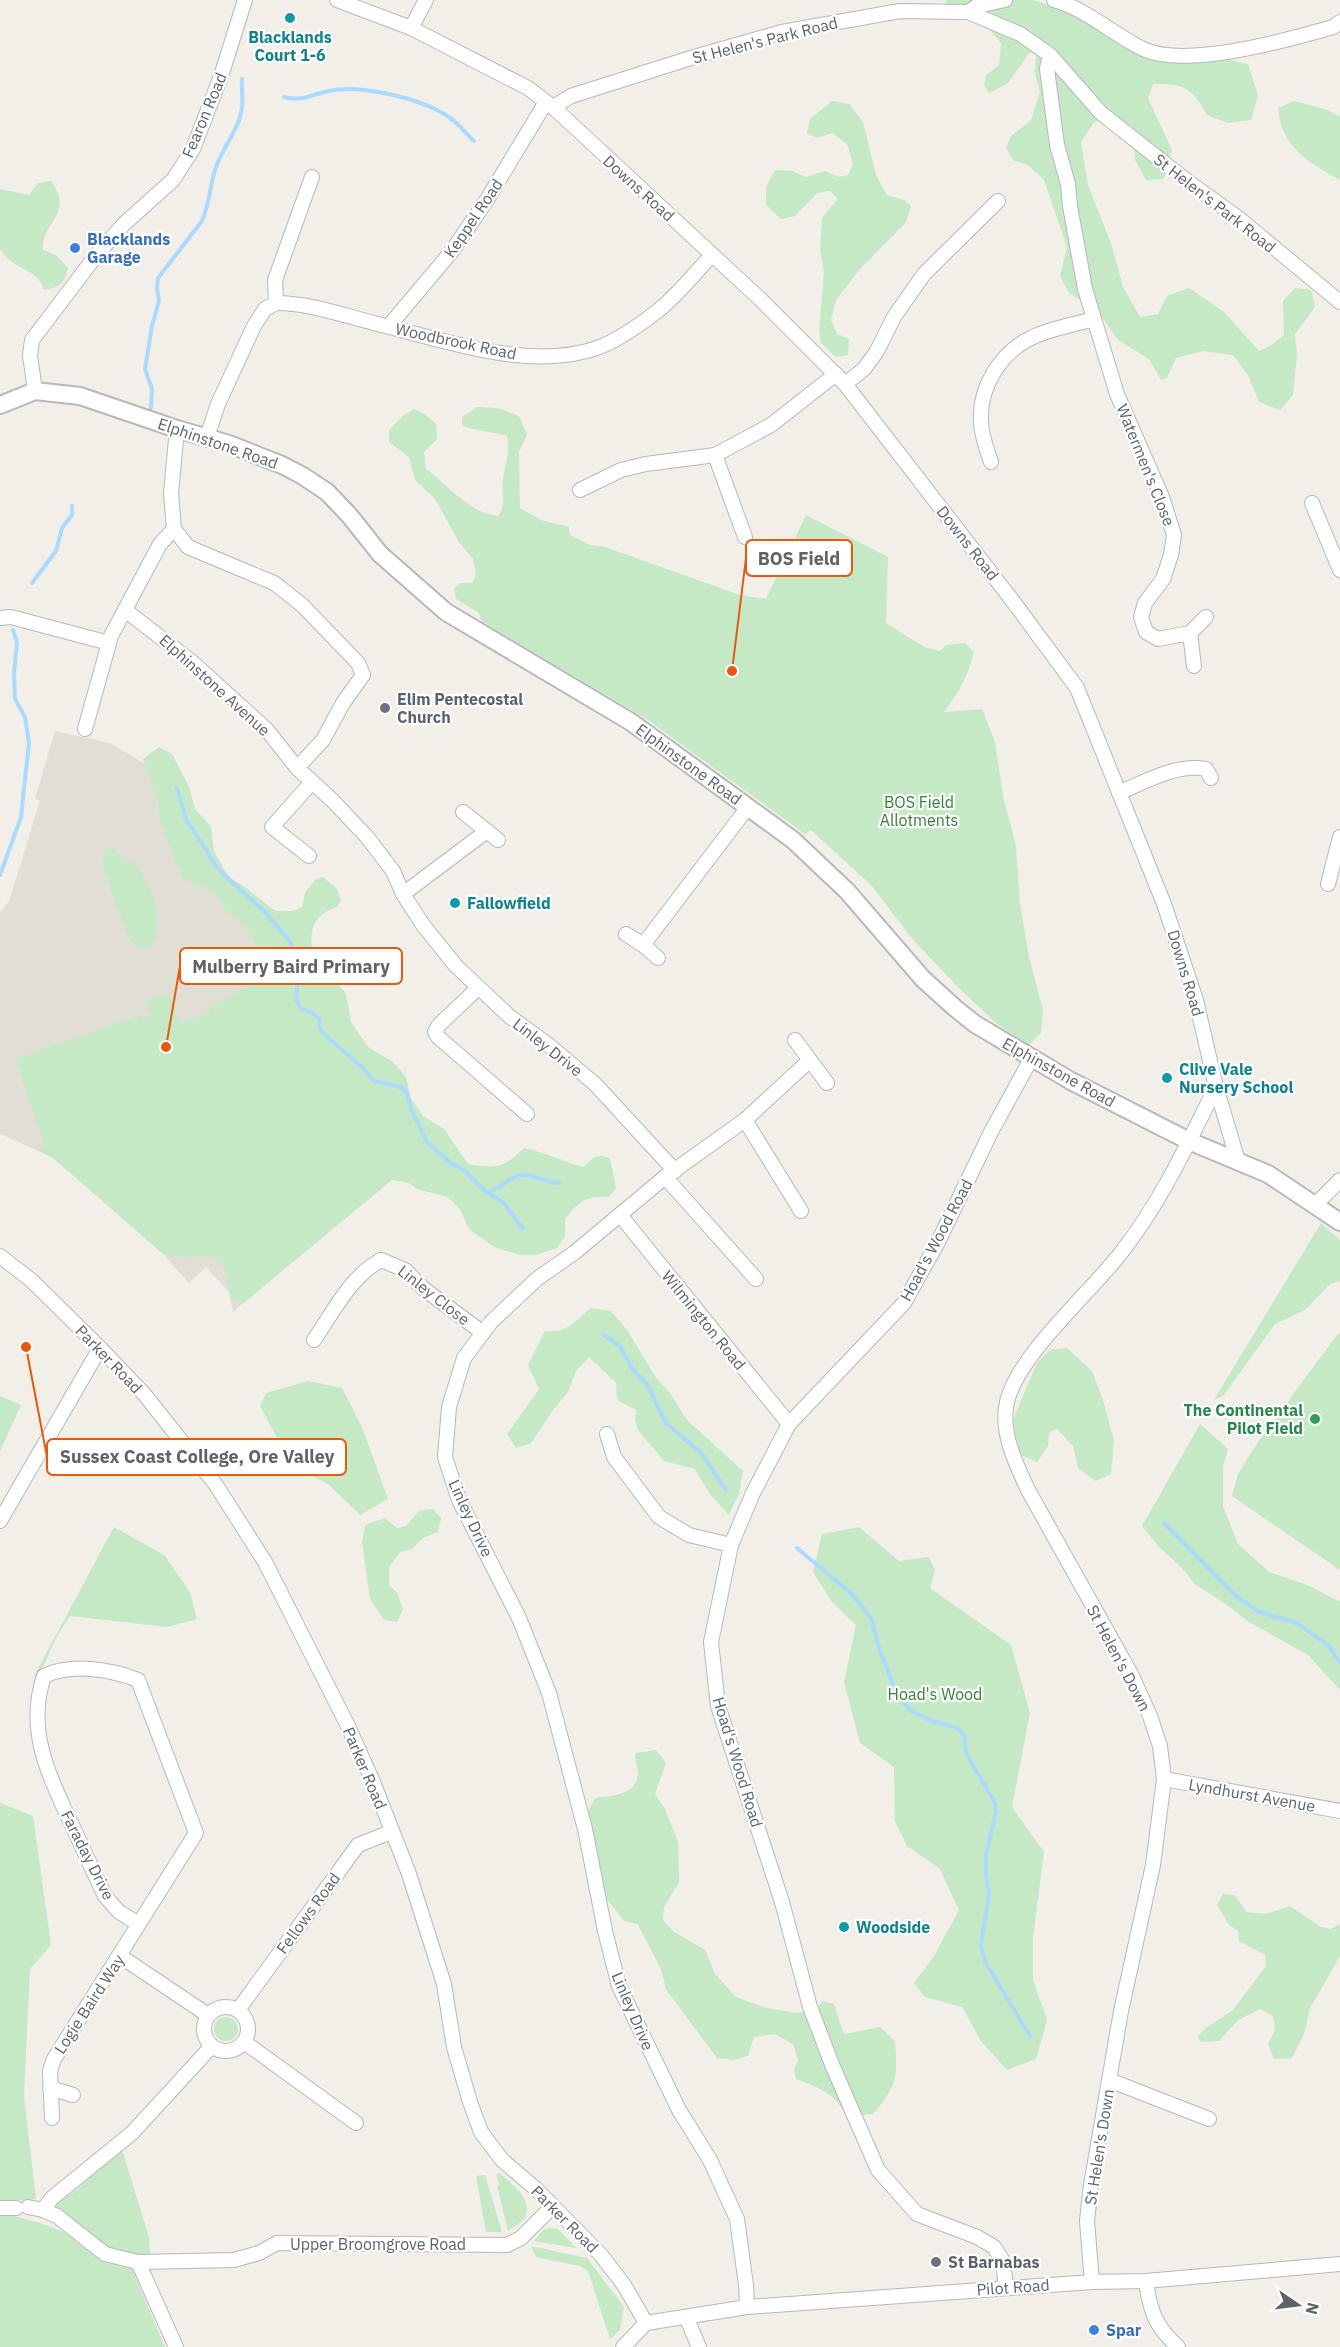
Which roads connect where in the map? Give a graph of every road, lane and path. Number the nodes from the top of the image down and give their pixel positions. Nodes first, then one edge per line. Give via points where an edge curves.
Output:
1 (245, 0) edge
2 (337, 0) edge
3 (426, 0) edge
4 (1005, 0) edge
5 (1054, 0) edge
6 (901, 6) edge
7 (968, 12) junction
8 (411, 28) junction
9 (1338, 28) edge
10 (1050, 55) junction
11 (550, 105) junction
12 (312, 177) dead end
13 (1002, 219) dead end
14 (712, 255) junction
15 (1340, 302) edge
16 (276, 303) junction
17 (1094, 319) junction
18 (389, 327) junction
19 (841, 379) junction
20 (35, 391) junction
21 (0, 405) edge
22 (177, 429) junction
23 (207, 437) junction
24 (715, 455) junction
25 (991, 462) dead end
26 (580, 490) dead end
27 (1312, 504) dead end
28 (740, 524) junction
29 (174, 529) junction
30 (728, 532) dead end
31 (745, 537) dead end
32 (1340, 570) edge
33 (125, 610) junction
34 (1206, 617) dead end
35 (0, 618) edge
36 (1190, 633) junction
37 (109, 643) junction
38 (1194, 666) dead end
39 (85, 729) dead end
40 (297, 768) junction
41 (1211, 778) dead end
42 (312, 782) junction
43 (1119, 793) junction
44 (748, 807) junction
45 (463, 812) dead end
46 (487, 831) junction
47 (1340, 837) edge
48 (498, 840) dead end
49 (309, 856) dead end
50 (1328, 884) dead end
51 (404, 894) junction
52 (626, 934) dead end
53 (643, 945) junction
54 (658, 958) dead end
55 (478, 988) junction
56 (795, 1040) dead end
57 (1031, 1059) junction
58 (810, 1060) junction
59 (827, 1083) dead end
60 (1216, 1088) junction
61 (527, 1114) dead end
62 (745, 1120) junction
63 (1190, 1141) junction
64 (1238, 1161) junction
65 (670, 1174) junction
66 (1340, 1180) edge
67 (1315, 1205) junction
68 (801, 1211) dead end
69 (620, 1215) junction
70 (1340, 1222) edge
71 (0, 1256) edge
72 (756, 1279) dead end
73 (483, 1333) junction
74 (314, 1340) dead end
75 (100, 1348) junction
76 (789, 1424) junction
77 (607, 1434) dead end
78 (0, 1521) edge
79 (731, 1545) junction
80 (1164, 1779) junction
81 (1340, 1811) edge
82 (391, 1832) junction
83 (139, 1924) junction
84 (120, 1956) junction
85 (238, 2010) junction
86 (208, 2015) junction
87 (244, 2042) junction
88 (212, 2046) junction
89 (1109, 2080) junction
90 (50, 2088) junction
91 (73, 2095) dead end
92 (52, 2118) dead end
93 (1209, 2119) dead end
94 (356, 2123) dead end
95 (552, 2207) junction
96 (0, 2208) edge
97 (43, 2210) junction
98 (138, 2262) junction
99 (1340, 2264) edge
100 (1146, 2281) junction
101 (1092, 2282) junction
102 (1006, 2288) junction
103 (747, 2307) junction
104 (686, 2317) junction
105 (646, 2323) junction
106 (176, 2347) edge
107 (623, 2347) edge
108 (699, 2347) edge
109 (1178, 2347) edge

1 - 20 street, Fearon Road via 193,149 172,180 98,253 32,340
2 - 8 street
3 - 8 street
4 - 7 street
5 - 9 street via 1144,49 1172,56 1268,44
6 - 7 street, St Helen's Park Road
6 - 11 street, St Helen's Park Road via 694,57
7 - 10 street, St Helen's Park Road via 1020,34
8 - 11 street via 528,88
10 - 15 street, St Helen's Park Road via 1101,113
10 - 17 street, Watermen's Close via 1047,69 1057,145
11 - 14 street, Downs Road
11 - 18 street, Keppel Road via 452,251
12 - 16 street via 275,280
13 - 19 street via 994,205 924,274 864,369
14 - 18 street, Woodbrook Road via 656,312 615,339 580,353 534,356 488,351
14 - 19 street, Downs Road
16 - 18 street, Woodbrook Road
16 - 23 street via 265,309 254,326
17 - 25 street via 1030,338 1006,354 994,370 980,421
17 - 36 street, Watermen's Close via 1117,394 1162,497 1174,535 1162,579 1145,603 1141,617 1146,632 1158,639
19 - 24 street via 771,425
19 - 43 street, Downs Road via 1077,688
20 - 21 street, Elphinstone Road
20 - 22 street, Elphinstone Road via 80,396
22 - 23 street, Elphinstone Road
22 - 29 street via 171,493
23 - 44 street, Elphinstone Road via 282,465 327,492 380,554 446,612 631,722
24 - 26 street via 629,468
24 - 28 street
27 - 32 street
28 - 30 street
28 - 31 street
29 - 33 street via 160,544
29 - 40 street via 188,547 274,583 302,605 358,663 363,675 323,740
33 - 37 street
33 - 40 street, Elphinstone Avenue via 167,640 229,694 267,730
34 - 36 street
35 - 37 street via 11,617
36 - 38 street
37 - 39 street
40 - 42 street, Elphinstone Avenue
41 - 43 street via 1206,769 1193,766
42 - 49 street via 272,827
42 - 51 street, Linley Drive via 367,837 393,871
43 - 60 street, Downs Road via 1164,904 1196,1000
44 - 53 street
44 - 57 street, Elphinstone Road via 823,867 923,979 955,1008
45 - 46 street
46 - 48 street
46 - 51 street
47 - 50 street
51 - 55 street, Linley Drive via 423,925
52 - 53 street
53 - 54 street
55 - 61 street via 435,1032
55 - 65 street, Linley Drive via 595,1084
56 - 58 street
57 - 63 street, Elphinstone Road
57 - 76 street, Hoad's Wood Road via 904,1303
58 - 59 street
58 - 62 street
60 - 63 street
60 - 64 street, Downs Road
62 - 65 street
62 - 68 street
63 - 64 street, Elphinstone Road
63 - 80 street, St Helen's Down via 1152,1210 1120,1254 1045,1339 1017,1378 1007,1402 1005,1426 1013,1458 1028,1490 1131,1674 1150,1716 1160,1746
64 - 67 street, Elphinstone Road via 1268,1174
65 - 69 street, Linley Drive
65 - 72 street
66 - 67 street
67 - 70 street, Elphinstone Road
69 - 73 street, Linley Drive via 538,1278
69 - 76 street, Wilmington Road
71 - 75 street, Parker Road via 31,1280
73 - 74 street, Linley Close via 405,1270 381,1260 356,1280
73 - 103 street, Linley Drive via 464,1358 449,1407 445,1457 459,1500 519,1618 549,1693 585,1829 619,1986 737,2219
75 - 78 street
75 - 82 street, Parker Road via 189,1449 265,1562 348,1726
76 - 79 street, Hoad's Wood Road
77 - 79 street via 614,1457 659,1517 689,1535
79 - 102 street, Hoad's Wood Road via 711,1642 718,1706 782,1902 810,2007 878,2170 917,2214 994,2247 1003,2261
80 - 81 street, Lyndhurst Avenue
80 - 89 street, St Helen's Down via 1153,1865
82 - 85 street, Fellows Road via 358,1845
82 - 95 street, Parker Road via 409,1874 444,1984 454,2048 481,2132 502,2160
83 - 83 street, Faraday Drive via 196,1833 138,1680 119,1672 59,1669 44,1676 38,1694 37,1726 45,1766 105,1896 119,1912
83 - 84 street, Logie Baird Way
84 - 86 street
84 - 90 street, Logie Baird Way via 54,2059
85 - 86 street via 225,2007
85 - 87 street via 249,2026
86 - 88 street via 205,2035
87 - 88 street via 237,2049 224,2052
87 - 94 street
88 - 97 street via 132,2133 52,2198
89 - 93 street
89 - 101 street, St Helen's Down via 1087,2221
90 - 91 street
90 - 92 street, Logie Baird Way
95 - 98 street, Upper Broomgrove Road via 521,2238 507,2245 277,2243 234,2260
95 - 105 street, Parker Road via 601,2255
96 - 97 street, Upper Broomgrove Road
97 - 98 street, Upper Broomgrove Road via 74,2228 105,2254
98 - 106 street
99 - 100 street, Pilot Road
100 - 101 street, Pilot Road
100 - 109 street via 1149,2307 1156,2323
101 - 102 street, Pilot Road
102 - 103 street, Pilot Road
103 - 104 street, Pilot Road
104 - 105 street, Pilot Road
104 - 108 street
105 - 107 street

